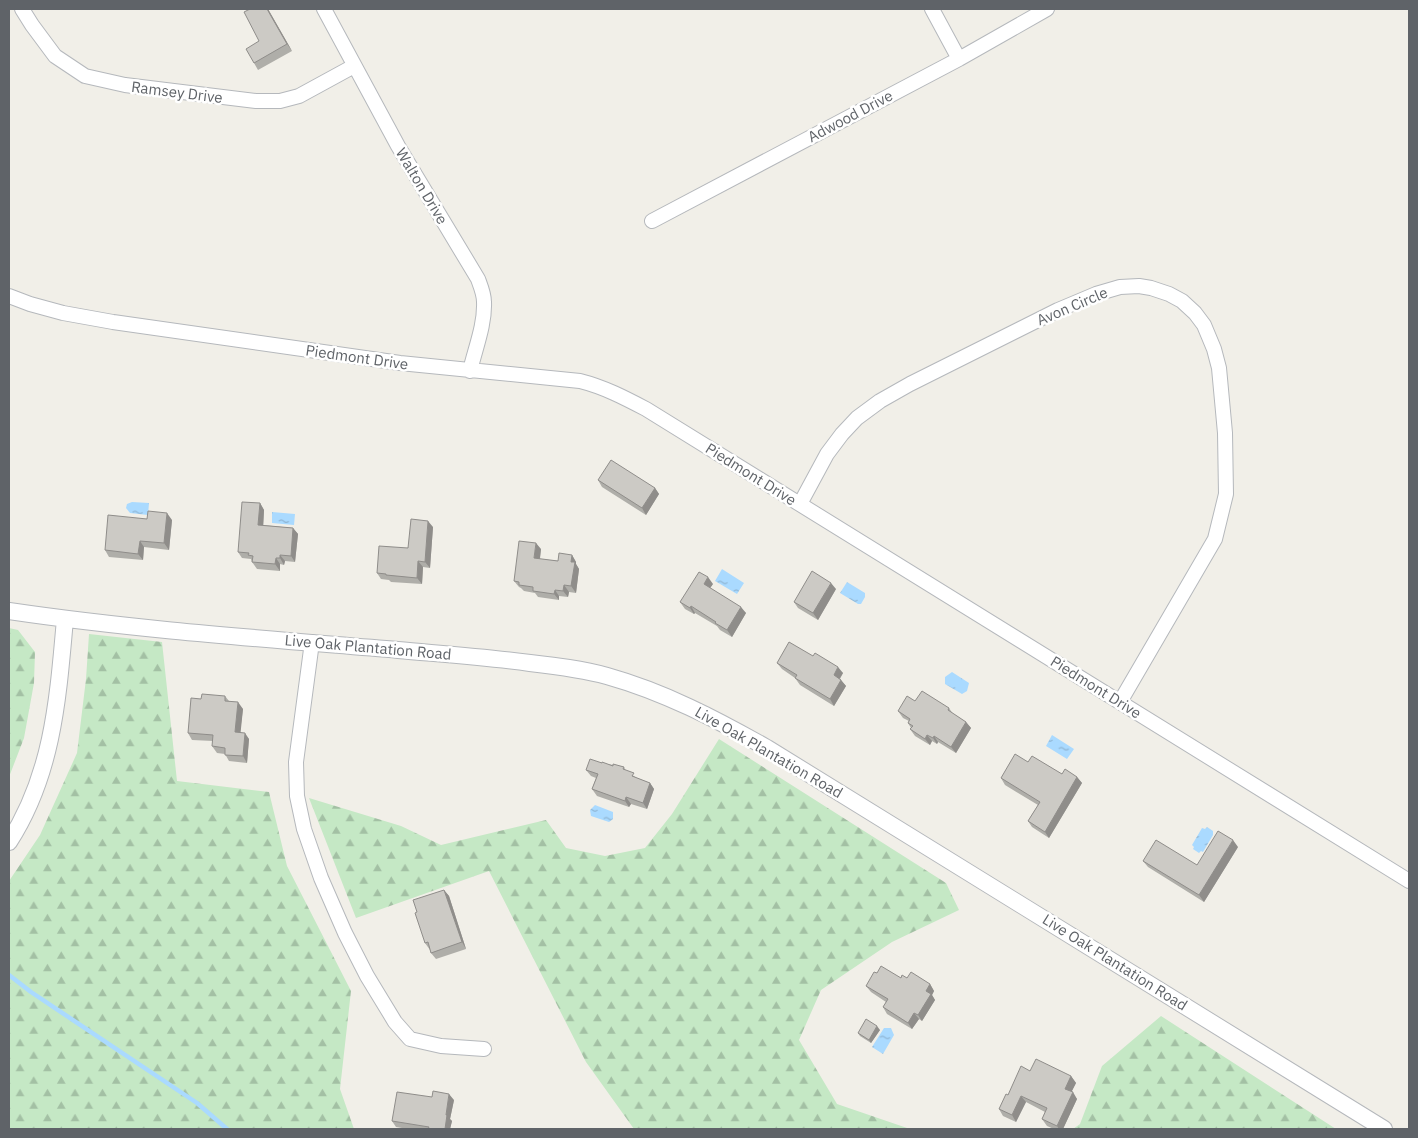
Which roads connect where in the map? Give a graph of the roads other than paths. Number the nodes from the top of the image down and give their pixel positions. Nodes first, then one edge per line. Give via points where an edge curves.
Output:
1 (22, 9) edge
2 (324, 9) edge
3 (932, 9) edge
4 (1047, 9) edge
5 (959, 59) junction
6 (354, 66) junction
7 (652, 221) dead end
8 (9, 296) edge
9 (470, 371) junction
10 (800, 504) junction
11 (9, 611) edge
12 (65, 619) junction
13 (312, 642) junction
14 (1120, 702) junction
15 (9, 842) edge
16 (1409, 882) edge
17 (484, 1049) dead end
18 (1384, 1129) edge

1 - 6 street, Ramsey Drive via 55,56 85,76 125,85 280,101 299,96
2 - 6 street, Walton Drive
3 - 5 street
4 - 5 street, Adwood Drive
5 - 7 street, Adwood Drive
6 - 9 street, Walton Drive via 481,286 484,303 482,322
8 - 9 street, Piedmont Drive via 63,313 113,322
9 - 10 street, Piedmont Drive via 549,377 596,385 646,409
10 - 14 street, Piedmont Drive
10 - 14 street, Avon Circle via 827,454 842,434 864,412 910,384 1096,294 1139,286 1169,294 1182,302 1204,325 1219,368 1226,494 1215,539
11 - 12 street, Live Oak Plantation Road
12 - 13 street, Live Oak Plantation Road
12 - 15 street via 51,738 33,794
13 - 17 street via 296,762 297,796 304,829 325,886 367,976 394,1022 410,1039 440,1046
13 - 18 street, Live Oak Plantation Road via 569,667 640,686 685,705 767,748
14 - 16 street, Piedmont Drive

